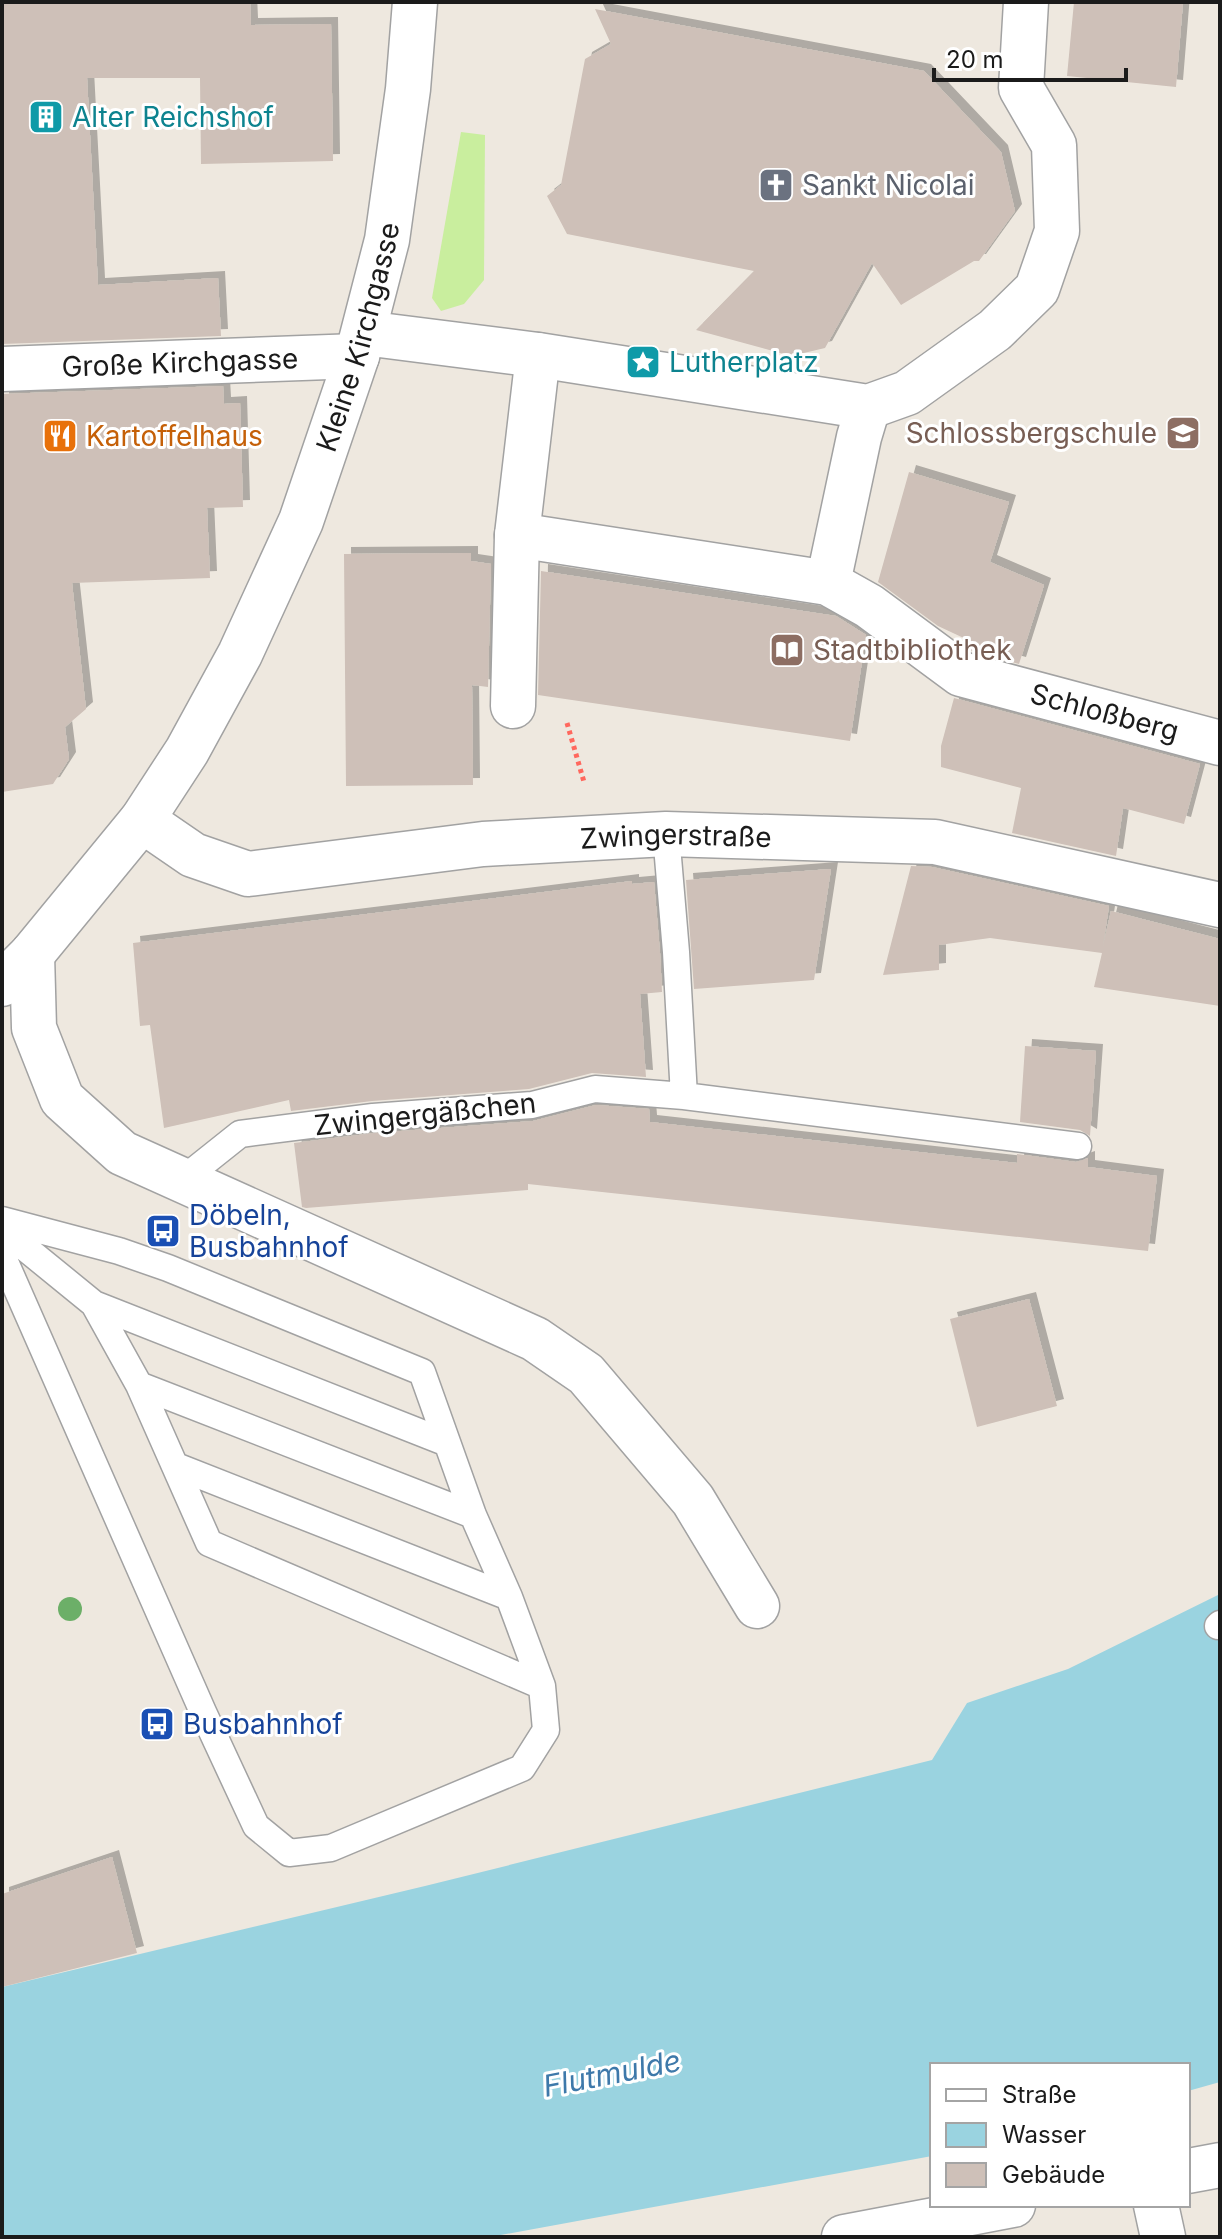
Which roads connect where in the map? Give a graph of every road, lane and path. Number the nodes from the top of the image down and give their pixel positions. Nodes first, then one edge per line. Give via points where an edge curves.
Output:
1 (415, 2) edge
2 (1026, 2) edge
3 (360, 344) junction
4 (538, 355) junction
5 (2, 369) edge
6 (868, 407) junction
7 (517, 535) junction
8 (828, 583) junction
9 (513, 706) joint
10 (1220, 743) edge
11 (142, 820) junction
12 (666, 834) junction
13 (600, 837) junction
14 (1220, 905) edge
15 (17, 969) edge
16 (684, 1096) junction
17 (1078, 1146) dead end
18 (181, 1181) junction
19 (2, 1220) edge
20 (2, 1229) edge
21 (2, 1255) edge
22 (94, 1304) junction
23 (139, 1385) junction
24 (447, 1443) junction
25 (176, 1466) junction
26 (473, 1515) junction
27 (509, 1597) junction
28 (757, 1606) dead end
29 (542, 1686) junction
30 (1220, 2165) edge
31 (1190, 2171) edge
32 (1002, 2207) edge
33 (1156, 2207) edge
34 (844, 2237) edge
35 (1163, 2237) edge

1 - 3 street, Kleine Kirchgasse via 387,240
2 - 6 street via 1021,88 1054,145 1055,160 1057,231 1037,289 995,330 907,393
3 - 4 street
3 - 5 street, Große Kirchgasse
3 - 11 street, Kleine Kirchgasse via 301,521 240,654
4 - 6 street
4 - 7 street
6 - 8 street
7 - 8 street
7 - 9 street
8 - 10 street, Schloßberg via 869,606 961,674
9 - 13 path via 563,708
11 - 13 street, Zwingerstraße via 193,855 248,874 483,844
11 - 15 street
12 - 13 street, Zwingerstraße
12 - 14 street, Zwingerstraße via 935,842
12 - 16 lane
15 - 18 street via 62,1099 122,1153
16 - 17 lane, Zwingergäßchen
16 - 18 lane, Zwingergäßchen via 595,1089 532,1105 240,1134
18 - 28 street via 535,1339 586,1374 693,1500
19 - 24 lane via 168,1268 422,1372
20 - 22 lane
21 - 29 lane via 256,1826 289,1853 331,1848 522,1768 546,1730
22 - 23 lane
22 - 24 lane
23 - 25 lane
23 - 26 lane
24 - 26 lane
25 - 27 lane
25 - 29 lane via 209,1543
26 - 27 lane
27 - 29 lane
30 - 31 street
32 - 34 street
33 - 35 street

